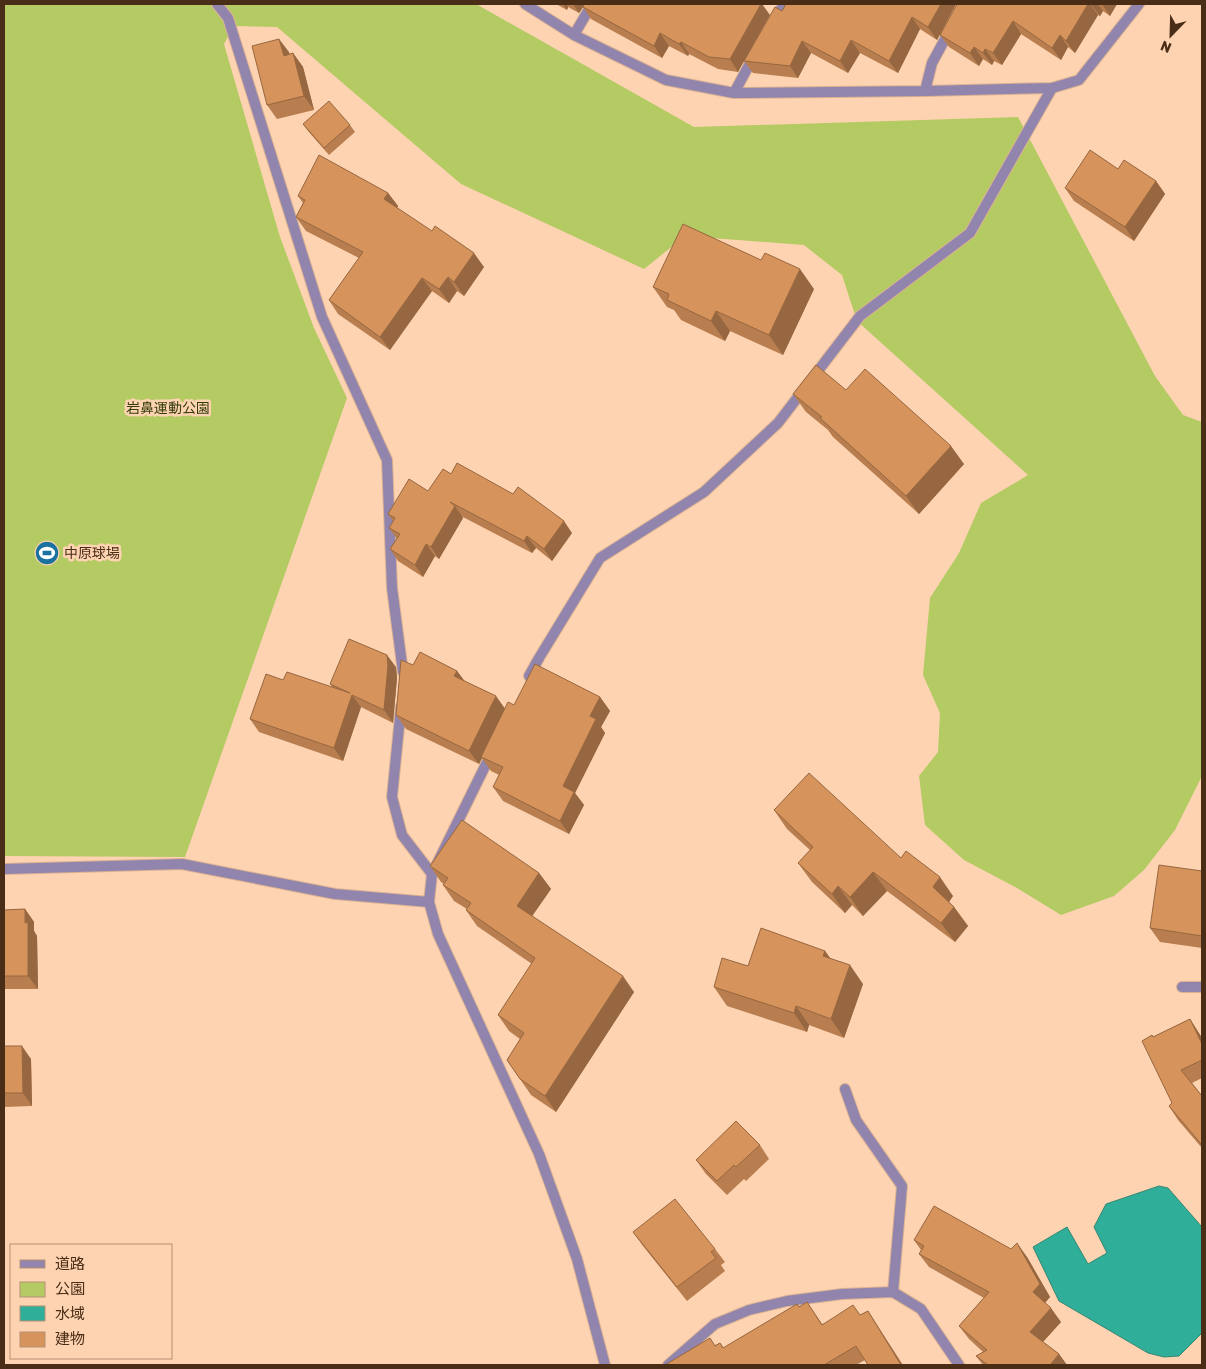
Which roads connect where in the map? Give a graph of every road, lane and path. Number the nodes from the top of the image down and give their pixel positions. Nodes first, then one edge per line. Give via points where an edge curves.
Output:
1 (217, 4) edge
2 (526, 4) edge
3 (592, 4) edge
4 (784, 4) edge
5 (964, 4) edge
6 (1139, 4) edge
7 (770, 28) edge
8 (574, 35) junction
9 (761, 44) edge
10 (1052, 88) junction
11 (924, 92) junction
12 (734, 93) junction
13 (404, 678) edge
14 (526, 684) edge
15 (402, 697) edge
16 (496, 744) edge
17 (4, 869) edge
18 (432, 874) junction
19 (428, 902) junction
20 (1182, 987) dead end
21 (1202, 987) edge
22 (845, 1089) dead end
23 (894, 1292) junction
24 (953, 1364) edge
25 (605, 1365) edge
26 (668, 1365) edge

1 - 13 street via 228,18 322,317 387,460 392,588
2 - 8 street
3 - 8 street
4 - 7 street
5 - 11 street via 932,63
6 - 10 street via 1078,80
8 - 12 street via 666,80
9 - 12 street
10 - 11 street
10 - 14 street via 970,233 860,316 778,423 704,492 600,558
11 - 12 street
15 - 18 street via 392,797 402,835
16 - 18 street
17 - 19 street via 182,864 335,894
18 - 19 street
19 - 25 street via 438,934 540,1154 577,1259
20 - 21 street
22 - 23 street via 856,1120 902,1186
23 - 24 street via 921,1309
23 - 26 street via 842,1294 748,1310 715,1324

